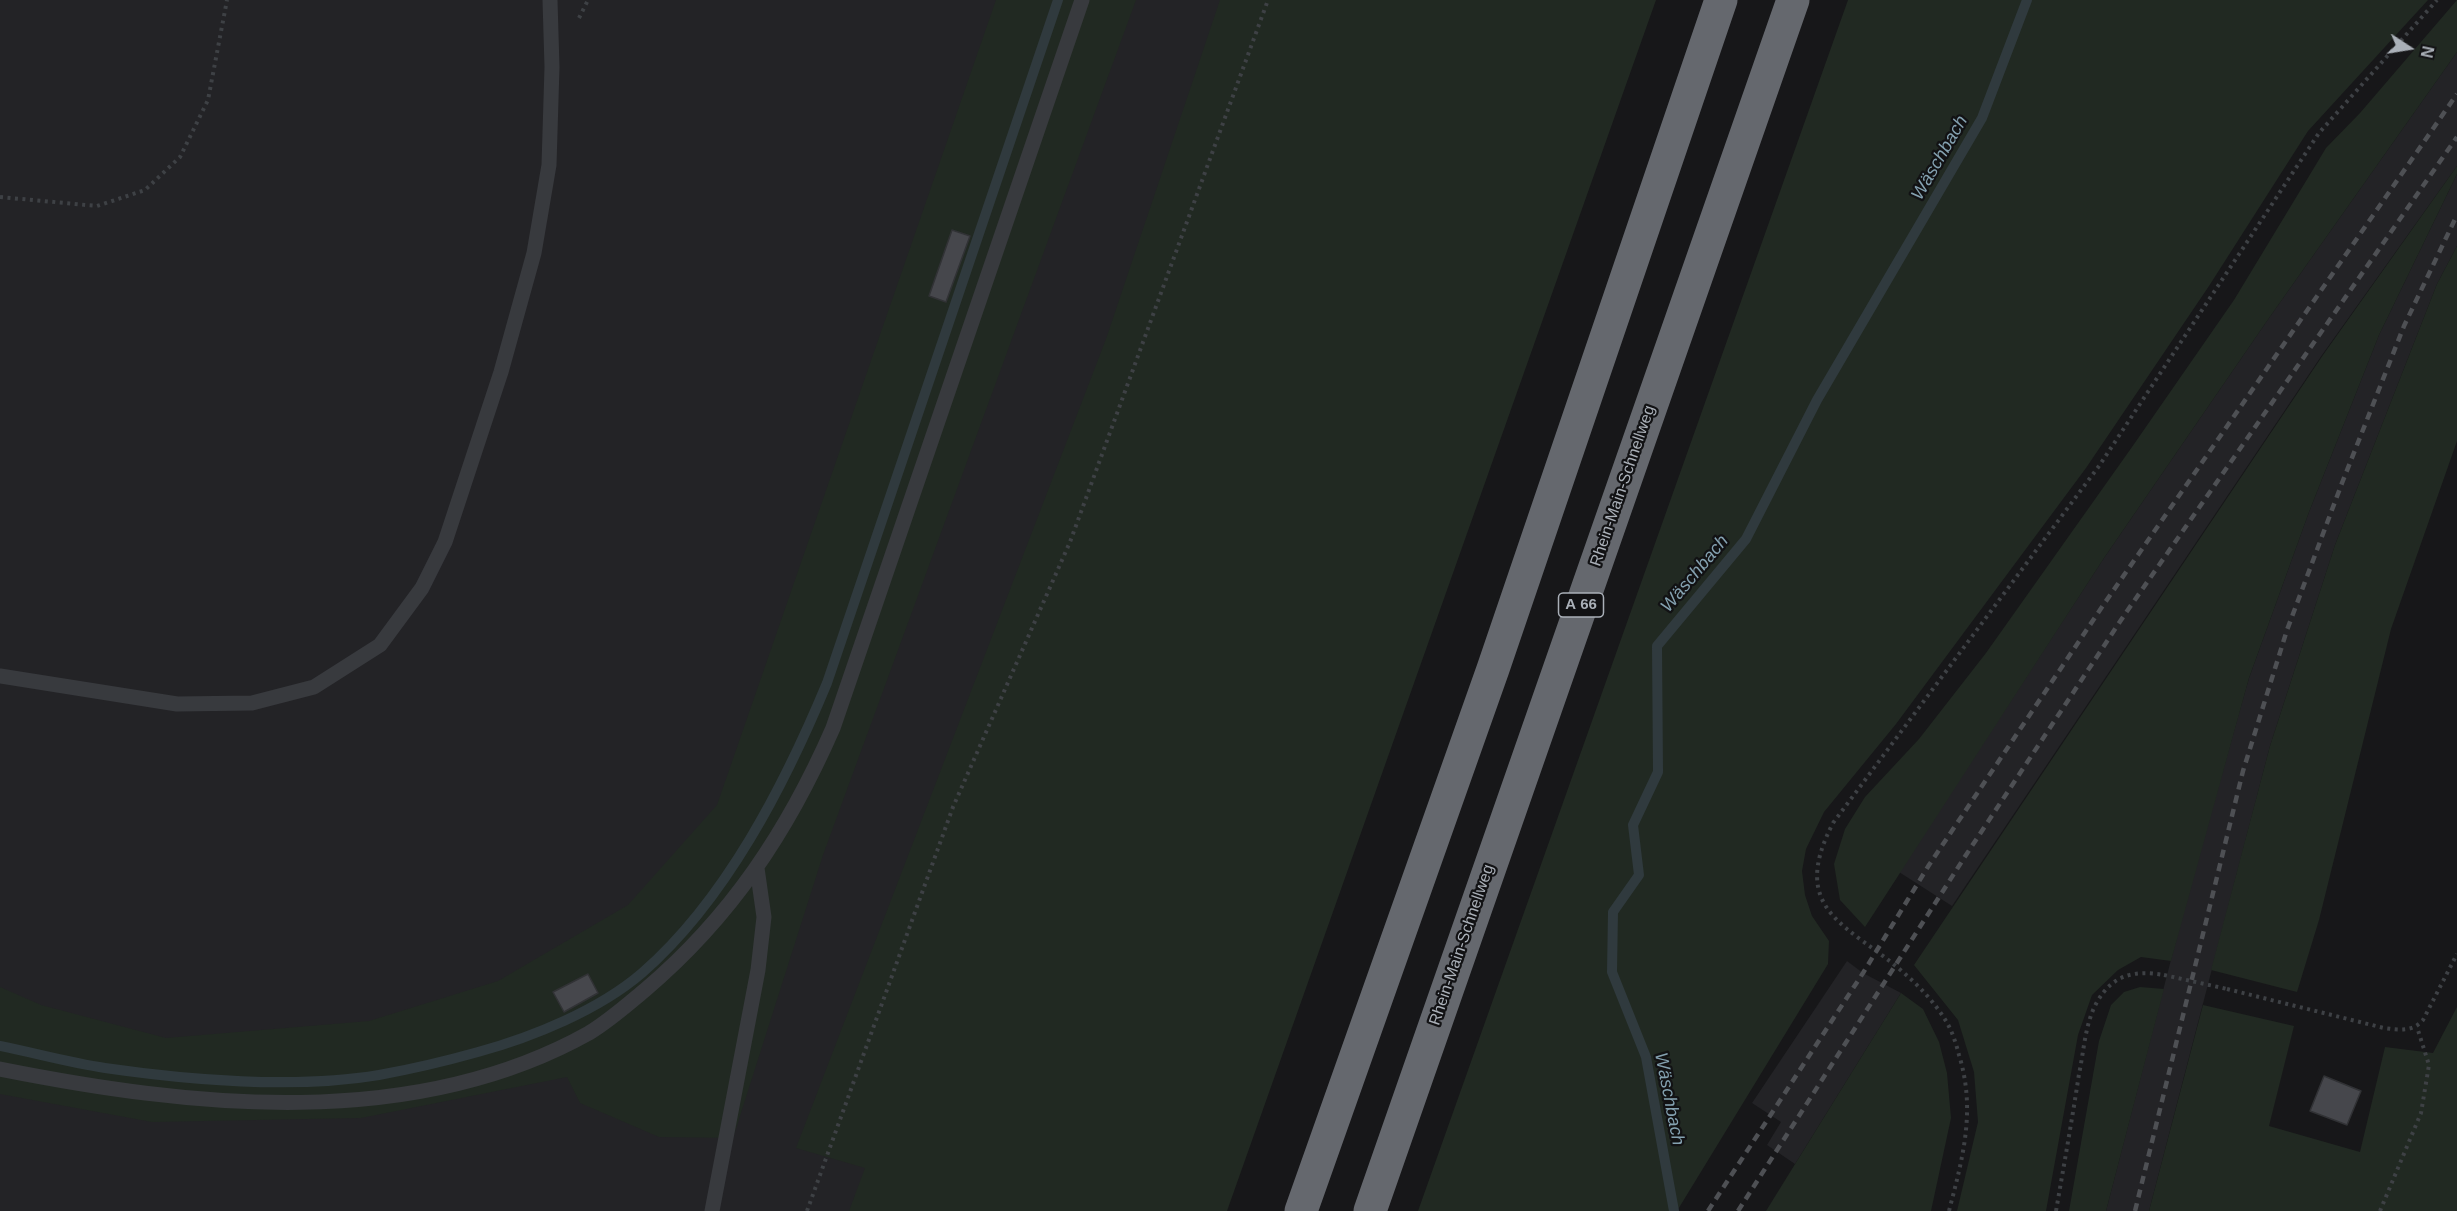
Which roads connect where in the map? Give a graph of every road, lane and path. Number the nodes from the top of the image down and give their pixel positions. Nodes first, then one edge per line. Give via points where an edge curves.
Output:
1 (227, 0) edge
2 (550, 0) edge
3 (1082, 0) edge
4 (1268, 0) edge
5 (1721, 0) edge
6 (1793, 0) edge
7 (2437, 0) edge
8 (0, 197) edge
9 (0, 676) edge
10 (757, 868) junction
11 (2457, 954) edge
12 (2417, 1027) junction
13 (0, 1069) edge
14 (712, 1211) edge
15 (807, 1211) edge
16 (1301, 1211) edge
17 (1370, 1211) edge
18 (1949, 1211) edge
19 (2056, 1211) edge
20 (2380, 1211) edge

1 - 8 path via 208,100 180,157 145,190 97,206
2 - 9 lane via 549,165 531,264 501,372 445,542 422,588 380,645 314,687 252,704 177,704
3 - 10 lane via 833,728 786,824
4 - 15 path via 1070,542 953,807
5 - 16 highway via 1490,681
6 - 17 highway, Rhein-Main-Schnellweg / A 66
7 - 18 path via 2319,133 2099,466 1833,823 1823,842 1818,882 1822,900 1831,914 1929,997 1955,1040 1964,1071 1968,1131
10 - 13 lane via 729,906 672,966 591,1032 503,1071 457,1085 363,1099 226,1100 77,1084
10 - 14 lane via 764,916 758,970
11 - 12 path
12 - 19 path, bridge via 2384,1028 2164,975 2126,975 2097,1001 2086,1038
12 - 20 path via 2429,1065 2421,1113

